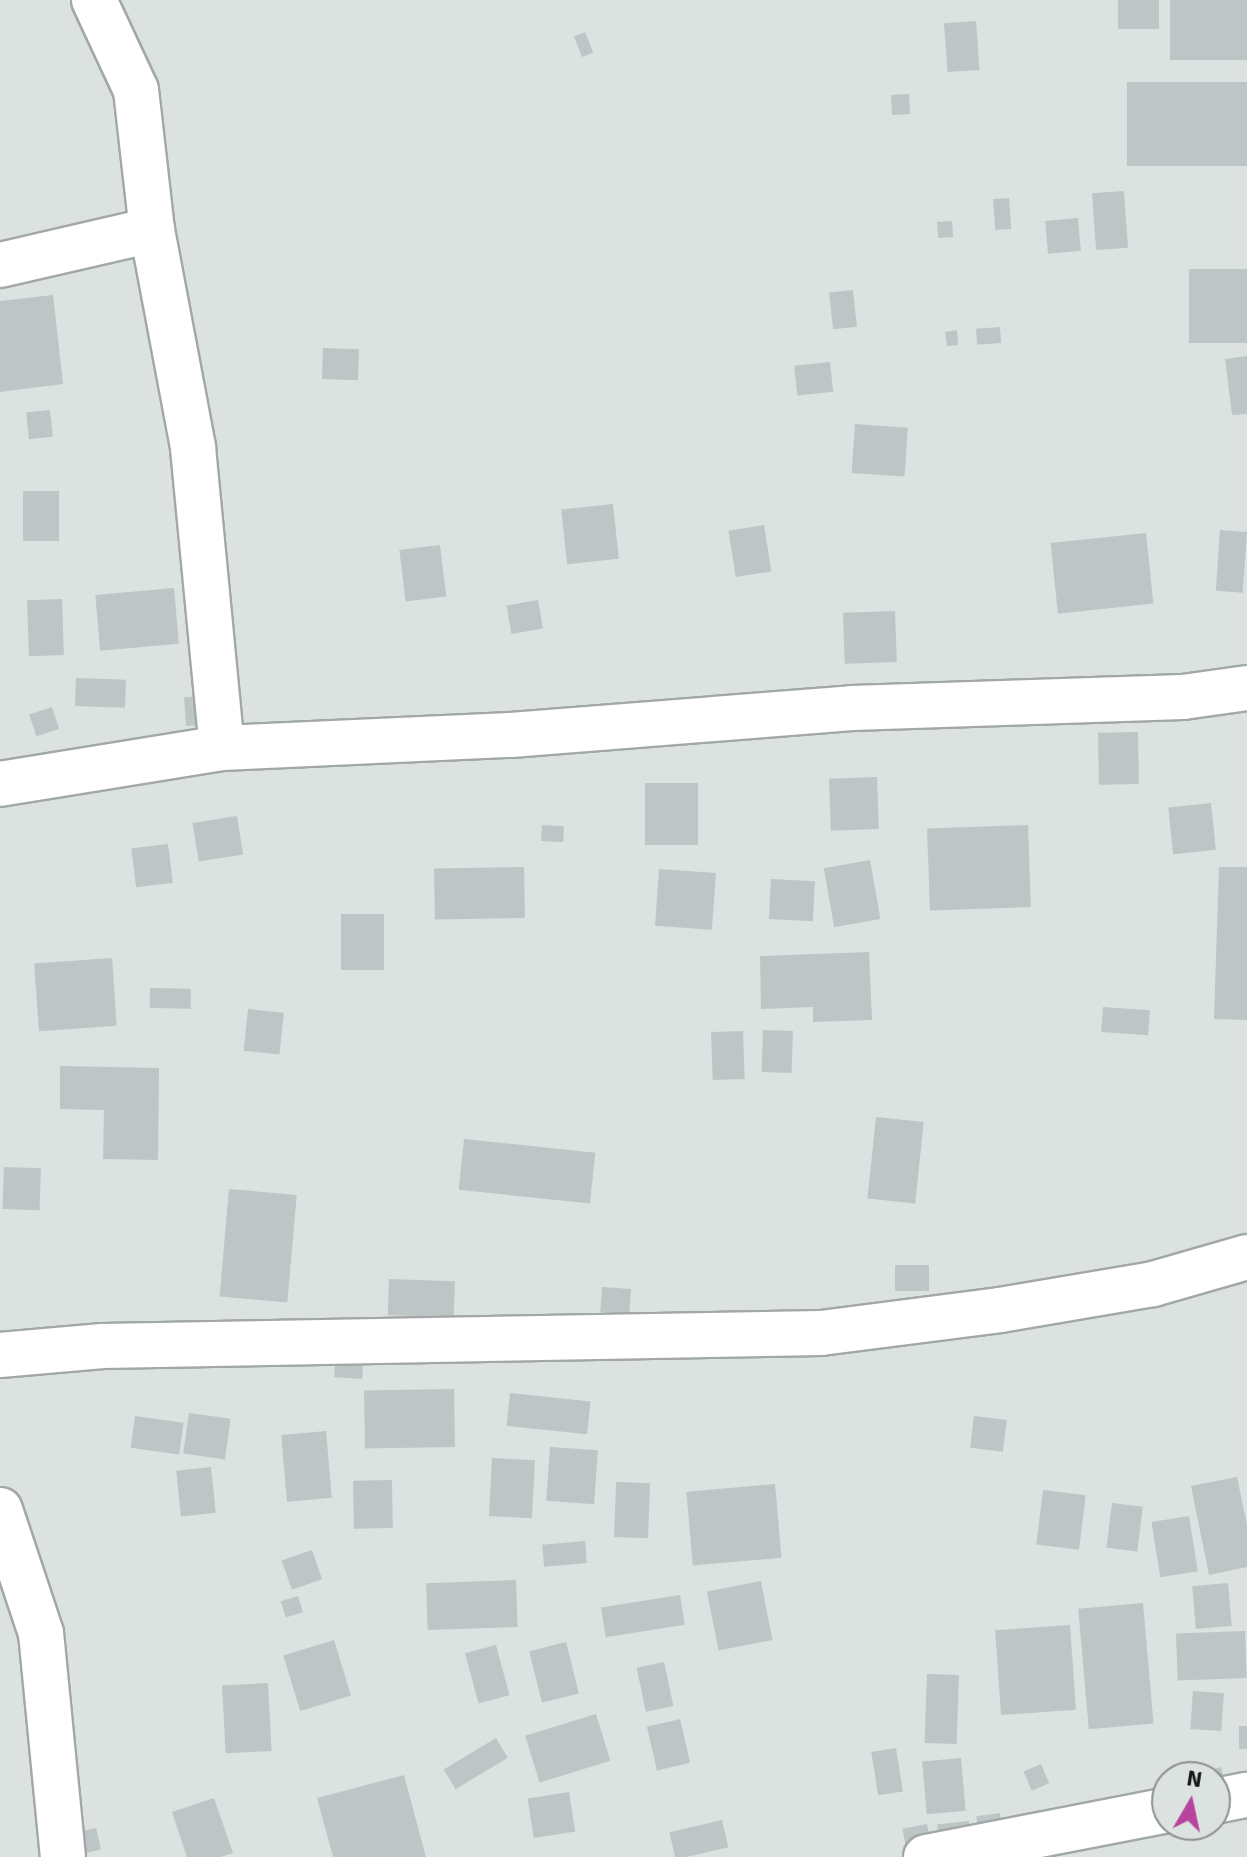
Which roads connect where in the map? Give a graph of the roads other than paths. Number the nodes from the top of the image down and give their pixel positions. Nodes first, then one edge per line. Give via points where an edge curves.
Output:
1 (94, 0) edge
2 (152, 230) junction
3 (0, 265) edge
4 (1247, 688) edge
5 (222, 748) junction
6 (0, 784) edge
7 (1247, 1257) edge
8 (0, 1355) edge
9 (0, 1510) edge
10 (1151, 1813) edge
11 (63, 1857) edge
12 (926, 1857) edge

1 - 2 street via 136,90
2 - 3 street
2 - 5 street via 193,448
4 - 5 street via 1183,697 852,708 511,735
5 - 6 street
7 - 8 street via 1153,1284 821,1333 103,1346
9 - 11 street via 41,1633
10 - 12 street

